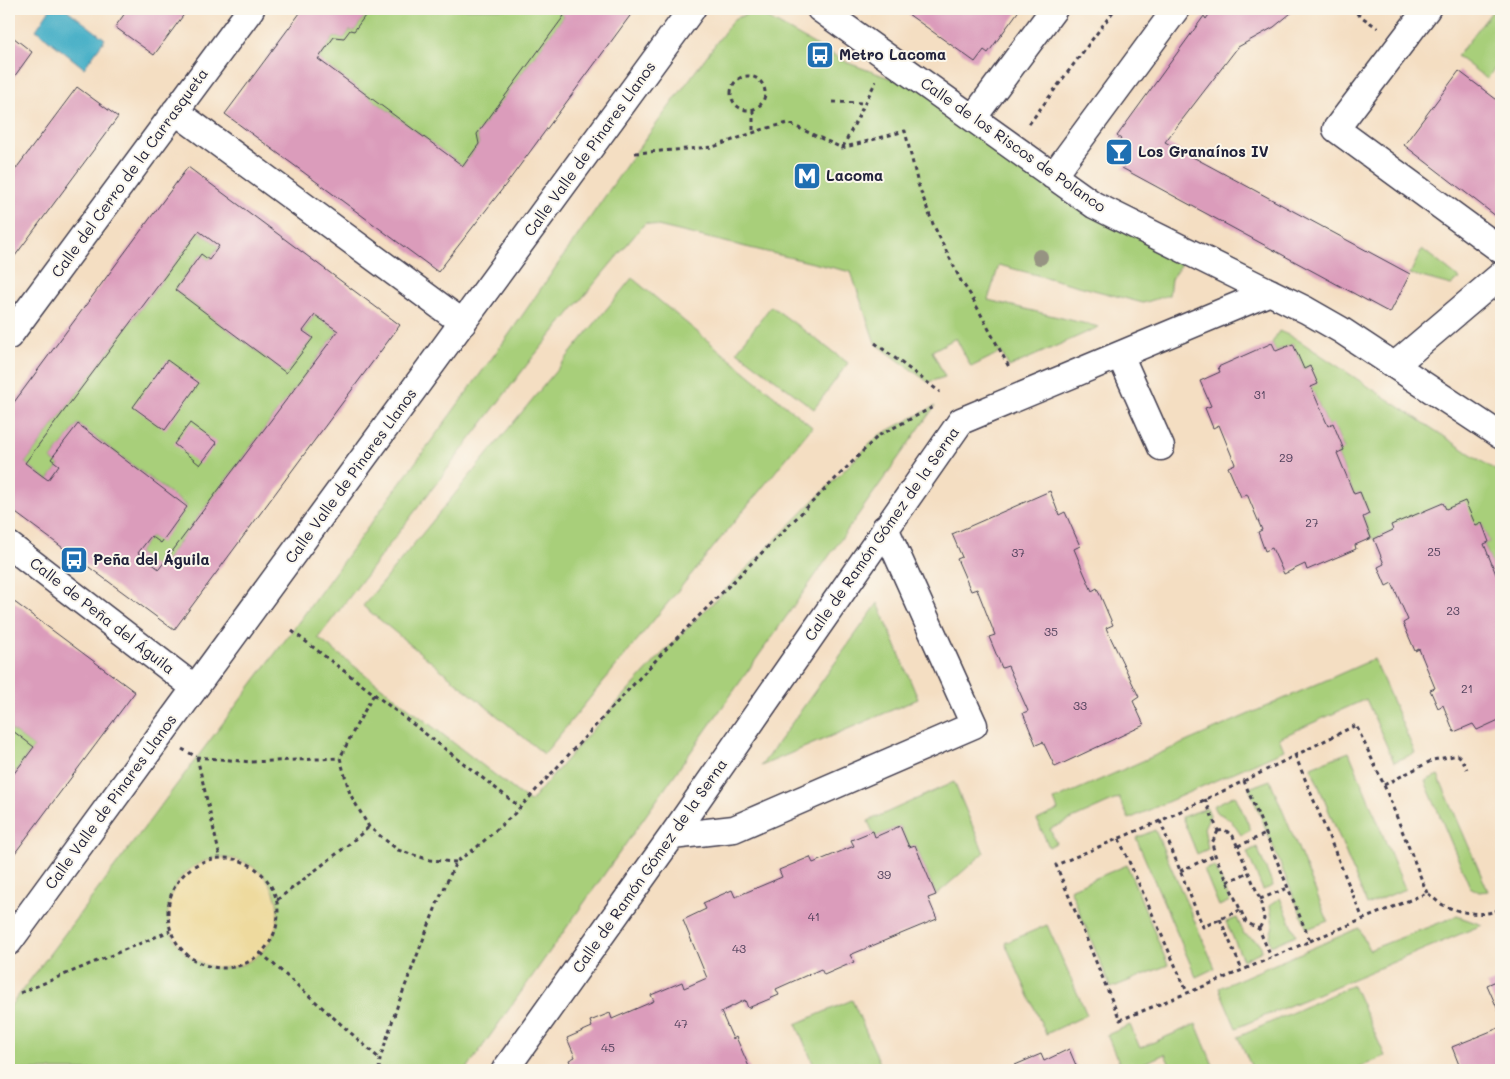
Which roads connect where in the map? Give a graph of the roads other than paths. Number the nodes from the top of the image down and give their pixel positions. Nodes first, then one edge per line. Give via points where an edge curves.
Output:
1 (251, 9) edge
2 (692, 9) edge
3 (820, 9) edge
4 (1054, 9) edge
5 (1176, 9) edge
6 (1427, 9) edge
7 (175, 111) junction
8 (973, 118) junction
9 (1053, 176) junction
10 (1501, 250) edge
11 (1501, 274) edge
12 (1270, 292) junction
13 (462, 323) junction
14 (9, 336) edge
15 (1120, 355) junction
16 (1394, 365) junction
17 (1501, 436) edge
18 (1161, 446) dead end
19 (886, 528) junction
20 (9, 545) edge
21 (195, 688) junction
22 (672, 836) junction
23 (9, 942) edge
24 (505, 1070) edge

1 - 7 street, Calle del Cerro de la Carrasqueta
2 - 13 street, Calle Valle de Pinares Llanos
3 - 8 street, Calle de los Riscos de Polanco
4 - 8 street
5 - 9 street
6 - 10 street via 1336,129
7 - 13 street
7 - 14 street, Calle del Cerro de la Carrasqueta
8 - 9 street, Calle de los Riscos de Polanco
9 - 12 street, Calle de los Riscos de Polanco via 1094,205
11 - 16 street
12 - 15 street, Calle de Ramón Gómez de la Serna
12 - 16 street via 1334,326
13 - 21 street, Calle Valle de Pinares Llanos
15 - 18 street
15 - 19 street, Calle de Ramón Gómez de la Serna via 961,421
16 - 17 street
19 - 22 street, Calle de Ramón Gómez de la Serna
19 - 22 street via 974,725 734,829
20 - 21 street, Calle de Peña del Águila
21 - 23 street, Calle Valle de Pinares Llanos
22 - 24 street, Calle de Ramón Gómez de la Serna

